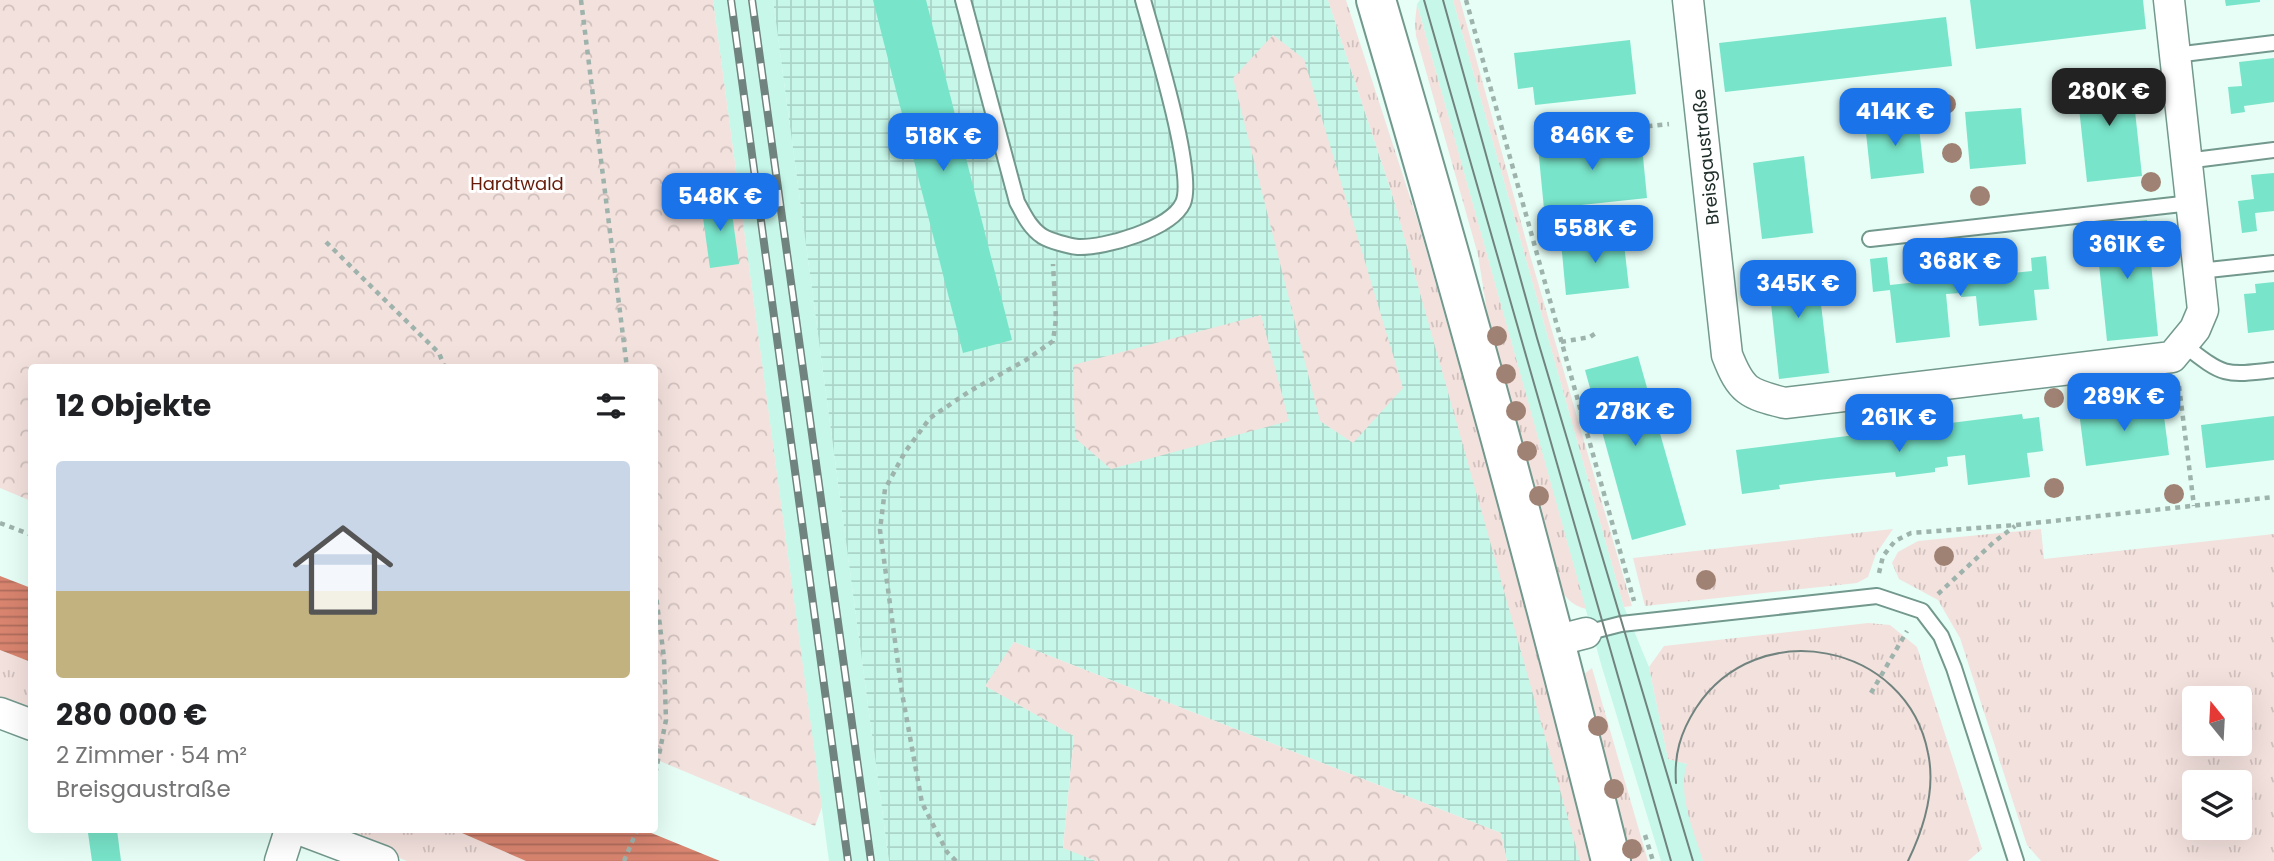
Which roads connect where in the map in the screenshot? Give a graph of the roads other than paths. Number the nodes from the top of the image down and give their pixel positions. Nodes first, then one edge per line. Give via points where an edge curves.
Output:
1 (963, 0) edge
2 (1143, 0) edge
3 (1376, 0) edge
4 (1688, 0) edge
5 (2169, 0) edge
6 (2274, 43) edge
7 (2175, 55) junction
8 (2274, 150) edge
9 (2186, 161) junction
10 (2191, 203) junction
11 (1870, 239) dead end
12 (2274, 262) edge
13 (2199, 271) junction
14 (2178, 351) junction
15 (2274, 370) edge
16 (1570, 637) junction
17 (0, 713) edge
18 (28, 724) edge
19 (289, 833) edge
20 (309, 833) edge
21 (280, 861) edge
22 (383, 861) edge
23 (1611, 861) edge
24 (2015, 861) edge

1 - 2 lane via 1017,202 1028,224 1044,237 1077,247 1119,241 1165,223 1183,203 1186,181 1179,138
3 - 16 street
4 - 14 street, Breisgaustraße via 1727,355 1737,379 1754,396 1785,403
5 - 7 street
6 - 7 lane
7 - 9 street
8 - 9 lane
9 - 10 street
10 - 11 lane
10 - 13 street
12 - 13 lane
13 - 14 street via 2203,310
14 - 15 lane via 2235,374
16 - 23 street
16 - 24 lane via 1621,624 1877,596 1922,611 1941,636 1954,668
17 - 18 street
19 - 21 street
20 - 22 street

